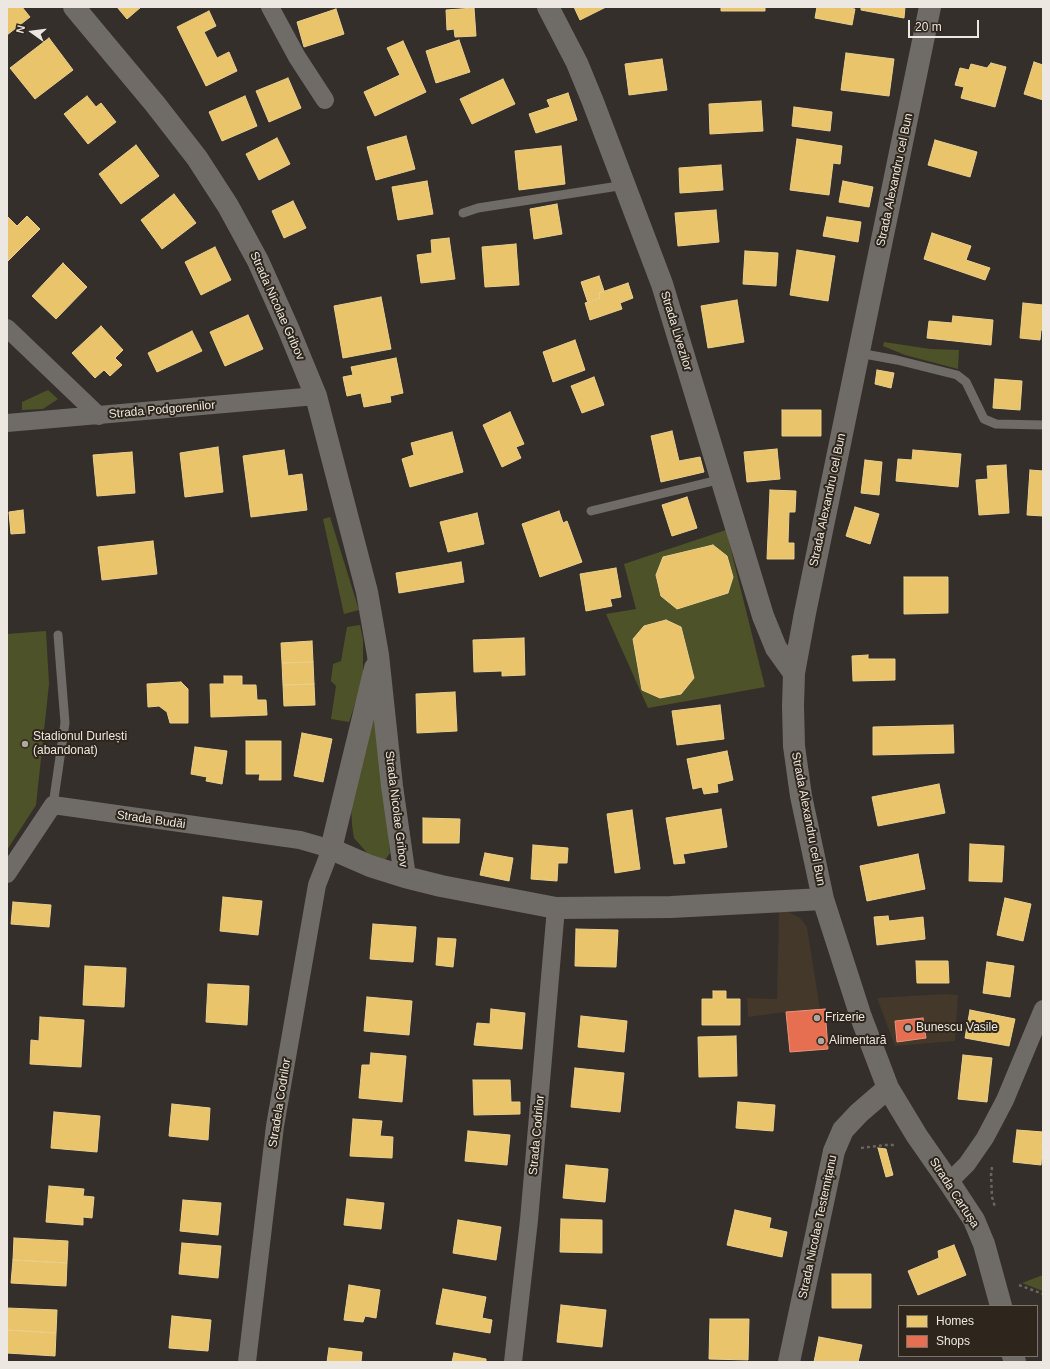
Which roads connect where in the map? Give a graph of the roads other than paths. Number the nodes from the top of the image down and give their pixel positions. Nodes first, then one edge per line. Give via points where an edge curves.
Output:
1 (74, 7) edge
2 (270, 7) edge
3 (548, 7) edge
4 (930, 7) edge
5 (325, 100) dead end
6 (625, 185) junction
7 (463, 213) dead end
8 (7, 328) edge
9 (859, 353) junction
10 (316, 396) junction
11 (99, 416) junction
12 (7, 423) edge
13 (1043, 425) edge
14 (722, 479) junction
15 (591, 512) dead end
16 (58, 635) dead end
17 (378, 654) junction
18 (794, 672) junction
19 (53, 805) junction
20 (331, 848) junction
21 (7, 874) edge
22 (405, 877) junction
23 (823, 899) junction
24 (556, 908) junction
25 (1043, 1009) edge
26 (888, 1088) junction
27 (949, 1182) junction
28 (1001, 1305) edge
29 (247, 1362) edge
30 (514, 1362) edge
31 (789, 1362) edge

1 - 10 street, Strada Nicolae Gribov via 188,146 228,206 258,261
2 - 5 street via 297,57
3 - 6 street, Strada Livezilor via 577,63
4 - 9 street, Strada Alexandru cel Bun
6 - 7 lane via 478,208
6 - 14 street, Strada Livezilor via 662,284
8 - 11 street
9 - 13 lane via 958,375 966,382 984,419 996,424
9 - 18 street, Strada Alexandru cel Bun
10 - 11 street, Strada Podgorenilor
10 - 17 street, Strada Nicolae Gribov via 367,592
11 - 12 street, Strada Podgorenilor
14 - 15 lane
14 - 18 street, Strada Livezilor via 763,616 776,648
16 - 19 lane via 65,723
17 - 20 street, Strada Nicolae Gribov
17 - 22 street, Strada Nicolae Gribov
18 - 23 street, Strada Alexandru cel Bun via 795,753 801,796
19 - 20 street, Strada Budăi via 300,840
19 - 21 street
20 - 22 street, Strada Nicolae Gribov via 370,866
20 - 29 street, Stradela Codrilor via 317,885 275,1126
22 - 24 street
23 - 24 street via 671,907
23 - 26 street, Strada Alexandru cel Bun via 861,1017
24 - 30 street, Strada Codrilor
25 - 27 street via 1005,1100 967,1164
26 - 27 street, Strada Cartușa
26 - 31 street, Strada Nicolae Testemițanu via 843,1130 834,1151
27 - 28 street, Strada Cartușa via 974,1220 984,1244

